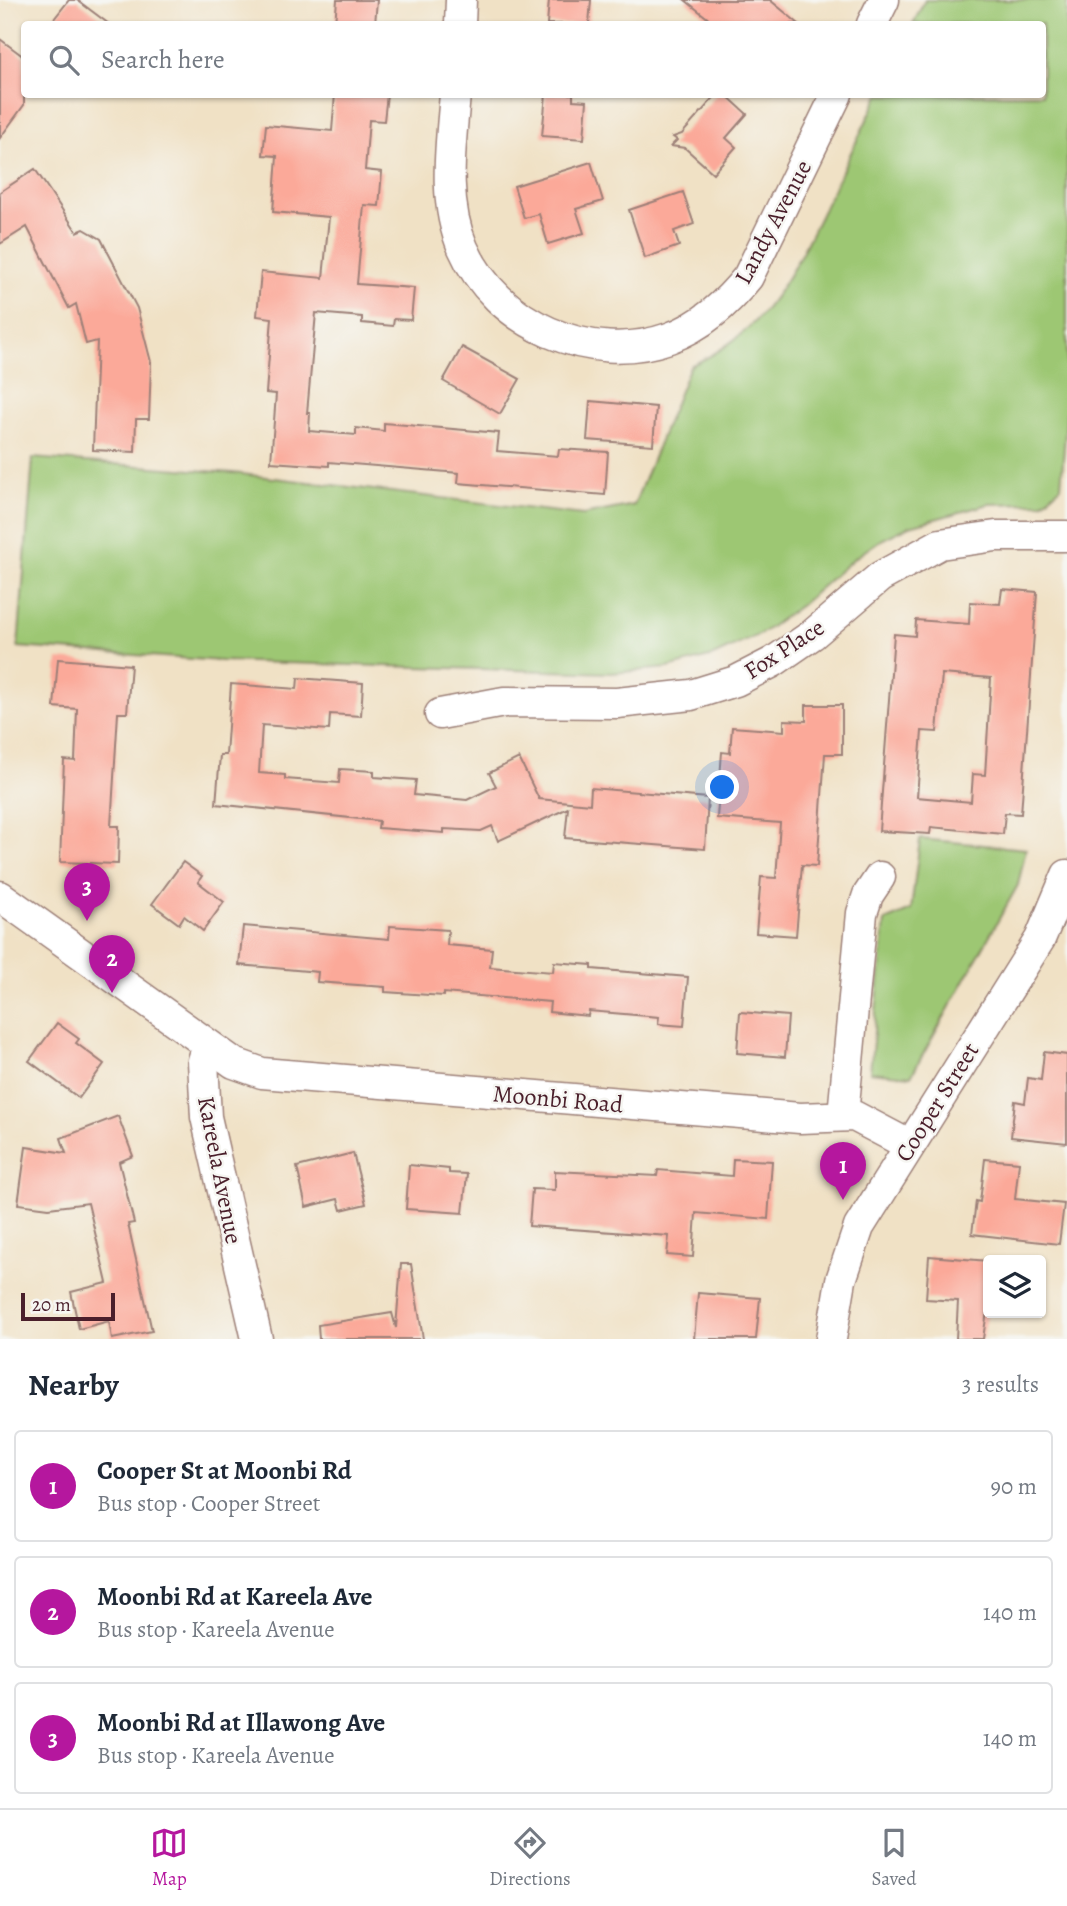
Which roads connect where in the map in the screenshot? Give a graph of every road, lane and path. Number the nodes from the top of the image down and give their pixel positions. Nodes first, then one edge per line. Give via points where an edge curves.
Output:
1 (461, 0) edge
2 (884, 0) edge
3 (460, 21) edge
4 (874, 21) edge
5 (455, 98) edge
6 (835, 98) edge
7 (1067, 536) edge
8 (439, 714) dead end
9 (880, 877) dead end
10 (1065, 885) edge
11 (0, 896) edge
12 (208, 1045) junction
13 (843, 1115) junction
14 (909, 1145) junction
15 (257, 1339) edge
16 (831, 1339) edge

1 - 3 street
2 - 4 street
5 - 6 street, Landy Avenue via 451,199 455,225 475,270 503,304 539,328 580,342 627,346 669,338 718,311 733,295 748,277
7 - 8 street, Fox Place via 996,536 940,544 880,577 773,662 736,681 691,695 617,703 504,702
9 - 13 street via 862,913
10 - 14 street, Cooper Street via 1040,939
11 - 12 street
12 - 13 street, Moonbi Road via 247,1069 280,1077 800,1118
12 - 15 street, Kareela Avenue via 203,1061 206,1116
13 - 14 street, Moonbi Road via 863,1119
14 - 16 street, Cooper Street via 847,1255

